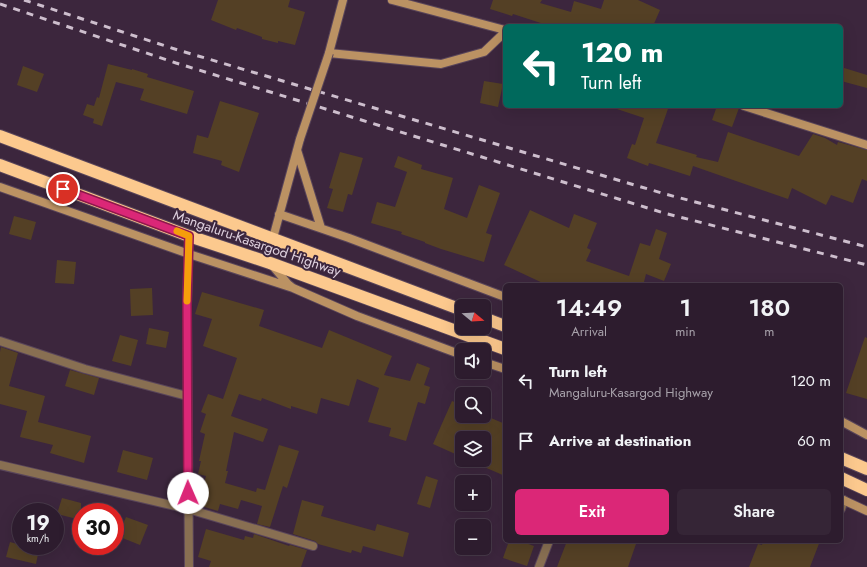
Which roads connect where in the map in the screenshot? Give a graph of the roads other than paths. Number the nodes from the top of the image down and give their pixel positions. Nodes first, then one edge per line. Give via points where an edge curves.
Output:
1 (343, 0) edge
2 (392, 0) edge
3 (503, 30) edge
4 (503, 33) edge
5 (328, 53) junction
6 (750, 108) edge
7 (0, 136) edge
8 (867, 145) edge
9 (297, 150) junction
10 (0, 165) edge
11 (0, 187) edge
12 (279, 214) junction
13 (320, 228) junction
14 (189, 236) junction
15 (273, 238) junction
16 (189, 254) junction
17 (270, 263) junction
18 (293, 288) junction
19 (503, 296) edge
20 (455, 307) edge
21 (491, 321) edge
22 (503, 325) edge
23 (0, 341) edge
24 (503, 348) edge
25 (455, 352) edge
26 (491, 365) edge
27 (503, 369) edge
28 (186, 396) junction
29 (843, 422) edge
30 (867, 435) edge
31 (843, 459) edge
32 (0, 465) edge
33 (867, 469) edge
34 (843, 479) edge
35 (867, 490) edge
36 (843, 500) edge
37 (188, 509) junction
38 (867, 511) edge
39 (548, 543) edge
40 (313, 546) dead end
41 (189, 567) edge
42 (539, 567) edge

1 - 5 street
2 - 3 street
4 - 5 street via 484,52 441,64
5 - 9 street, bridge
6 - 8 street
7 - 15 highway, Mangaluru-Kasargod Highway
9 - 12 street
9 - 13 street
10 - 14 highway, Mangaluru-Kasargod Highway
11 - 16 street
12 - 13 street
12 - 15 street
13 - 19 street
14 - 16 street
14 - 17 highway, Mangaluru-Kasargod Highway
15 - 20 highway, Mangaluru-Kasargod Highway
16 - 18 street
16 - 28 street
17 - 18 street
17 - 24 highway, Mangaluru-Kasargod Highway
18 - 25 street via 357,316
21 - 22 highway
23 - 28 street via 85,369
26 - 27 street
28 - 37 street
29 - 30 street
31 - 33 highway
32 - 37 street
34 - 35 highway
36 - 38 street
37 - 40 street
37 - 41 street
39 - 42 street

